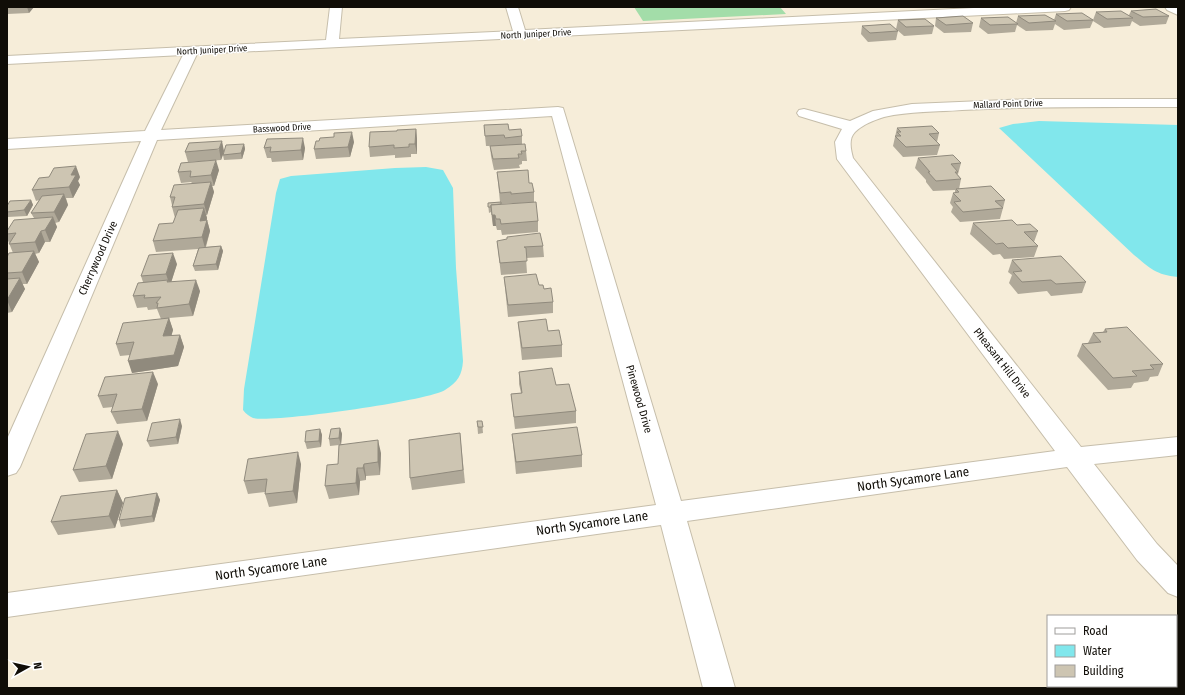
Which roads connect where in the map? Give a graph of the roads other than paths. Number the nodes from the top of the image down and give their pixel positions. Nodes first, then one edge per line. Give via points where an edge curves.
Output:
1 (336, 7) edge
2 (512, 7) edge
3 (1065, 7) edge
4 (1171, 7) edge
5 (1178, 11) edge
6 (520, 34) junction
7 (332, 44) junction
8 (192, 51) junction
9 (7, 60) edge
10 (1178, 103) edge
11 (558, 111) joint
12 (804, 113) dead end
13 (849, 130) junction
14 (151, 135) junction
15 (7, 144) edge
16 (1178, 446) edge
17 (1074, 456) junction
18 (7, 467) edge
19 (671, 512) junction
20 (1178, 585) edge
21 (7, 605) edge
22 (718, 688) edge

1 - 7 street
2 - 6 street
3 - 6 street, North Juniper Drive
4 - 5 street
6 - 7 street, North Juniper Drive
7 - 8 street, North Juniper Drive
8 - 9 street, North Juniper Drive
8 - 14 street, Cherrywood Drive
10 - 13 street, Mallard Point Drive via 1042,103 907,110 869,117
11 - 14 street, Basswood Drive
11 - 19 street, Pinewood Drive
12 - 13 street
13 - 17 street, Pheasant Hill Drive via 841,148 845,159
14 - 15 street, Basswood Drive
14 - 18 street, Cherrywood Drive
16 - 17 street, North Sycamore Lane
17 - 19 street, North Sycamore Lane
17 - 20 street, Pheasant Hill Drive via 1147,552
19 - 21 street, North Sycamore Lane
19 - 22 street, Pinewood Drive

